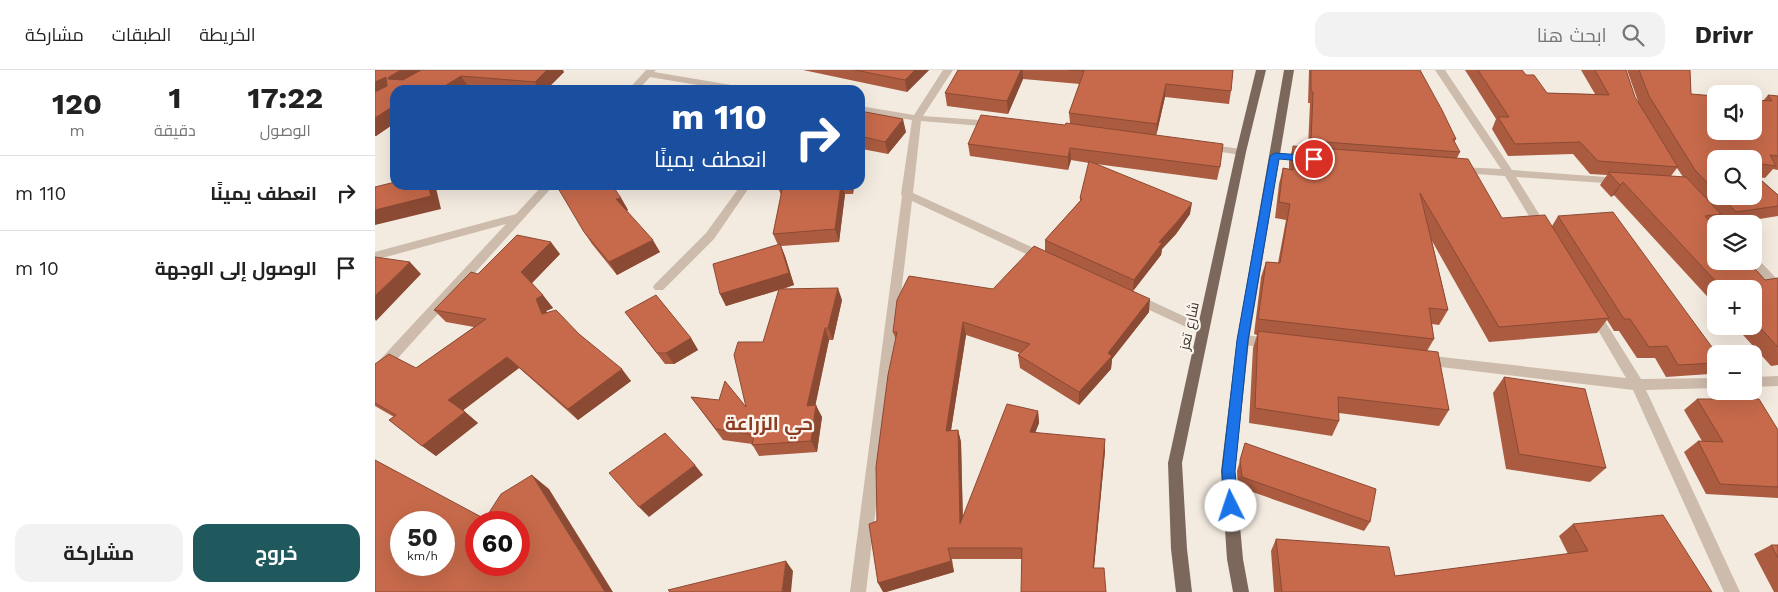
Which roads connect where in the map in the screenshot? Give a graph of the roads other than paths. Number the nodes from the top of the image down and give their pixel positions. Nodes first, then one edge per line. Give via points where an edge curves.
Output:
1 (948, 70) edge
2 (1261, 70) edge
3 (1289, 70) edge
4 (1440, 70) edge
5 (649, 72) edge
6 (637, 85) edge
7 (717, 85) edge
8 (865, 110) edge
9 (917, 118) junction
10 (1001, 124) edge
11 (1193, 146) edge
12 (1241, 152) junction
13 (1275, 156) junction
14 (1314, 159) edge
15 (1451, 169) edge
16 (1509, 174) junction
17 (1633, 182) edge
18 (544, 190) edge
19 (743, 190) edge
20 (906, 194) junction
21 (520, 217) junction
22 (1550, 241) edge
23 (375, 256) edge
24 (1059, 264) edge
25 (1762, 270) edge
26 (659, 287) dead end
27 (1778, 287) edge
28 (1122, 293) edge
29 (1586, 300) edge
30 (1203, 330) junction
31 (1243, 340) junction
32 (1282, 344) edge
33 (1410, 359) edge
34 (375, 374) edge
35 (1762, 382) edge
36 (1778, 382) edge
37 (1707, 383) edge
38 (1637, 385) junction
39 (858, 592) edge
40 (1185, 592) edge
41 (1241, 592) edge
42 (1733, 592) edge

1 - 9 street
2 - 12 main road, شارع تعز
3 - 13 main road
4 - 16 street
5 - 6 street
5 - 7 street
8 - 9 street
9 - 10 street
9 - 20 street
11 - 12 street
12 - 30 main road, شارع تعز
13 - 14 street
13 - 31 main road
15 - 16 street
16 - 17 street
16 - 22 street
18 - 21 street
19 - 26 street via 710,236
20 - 24 street
20 - 39 street
21 - 23 street
21 - 34 street
25 - 27 street
28 - 30 street
29 - 38 street
30 - 40 main road, شارع تعز via 1175,463 1179,549
31 - 32 street
31 - 41 main road via 1229,471 1235,559
33 - 38 street
35 - 36 street
37 - 38 street
38 - 42 street

